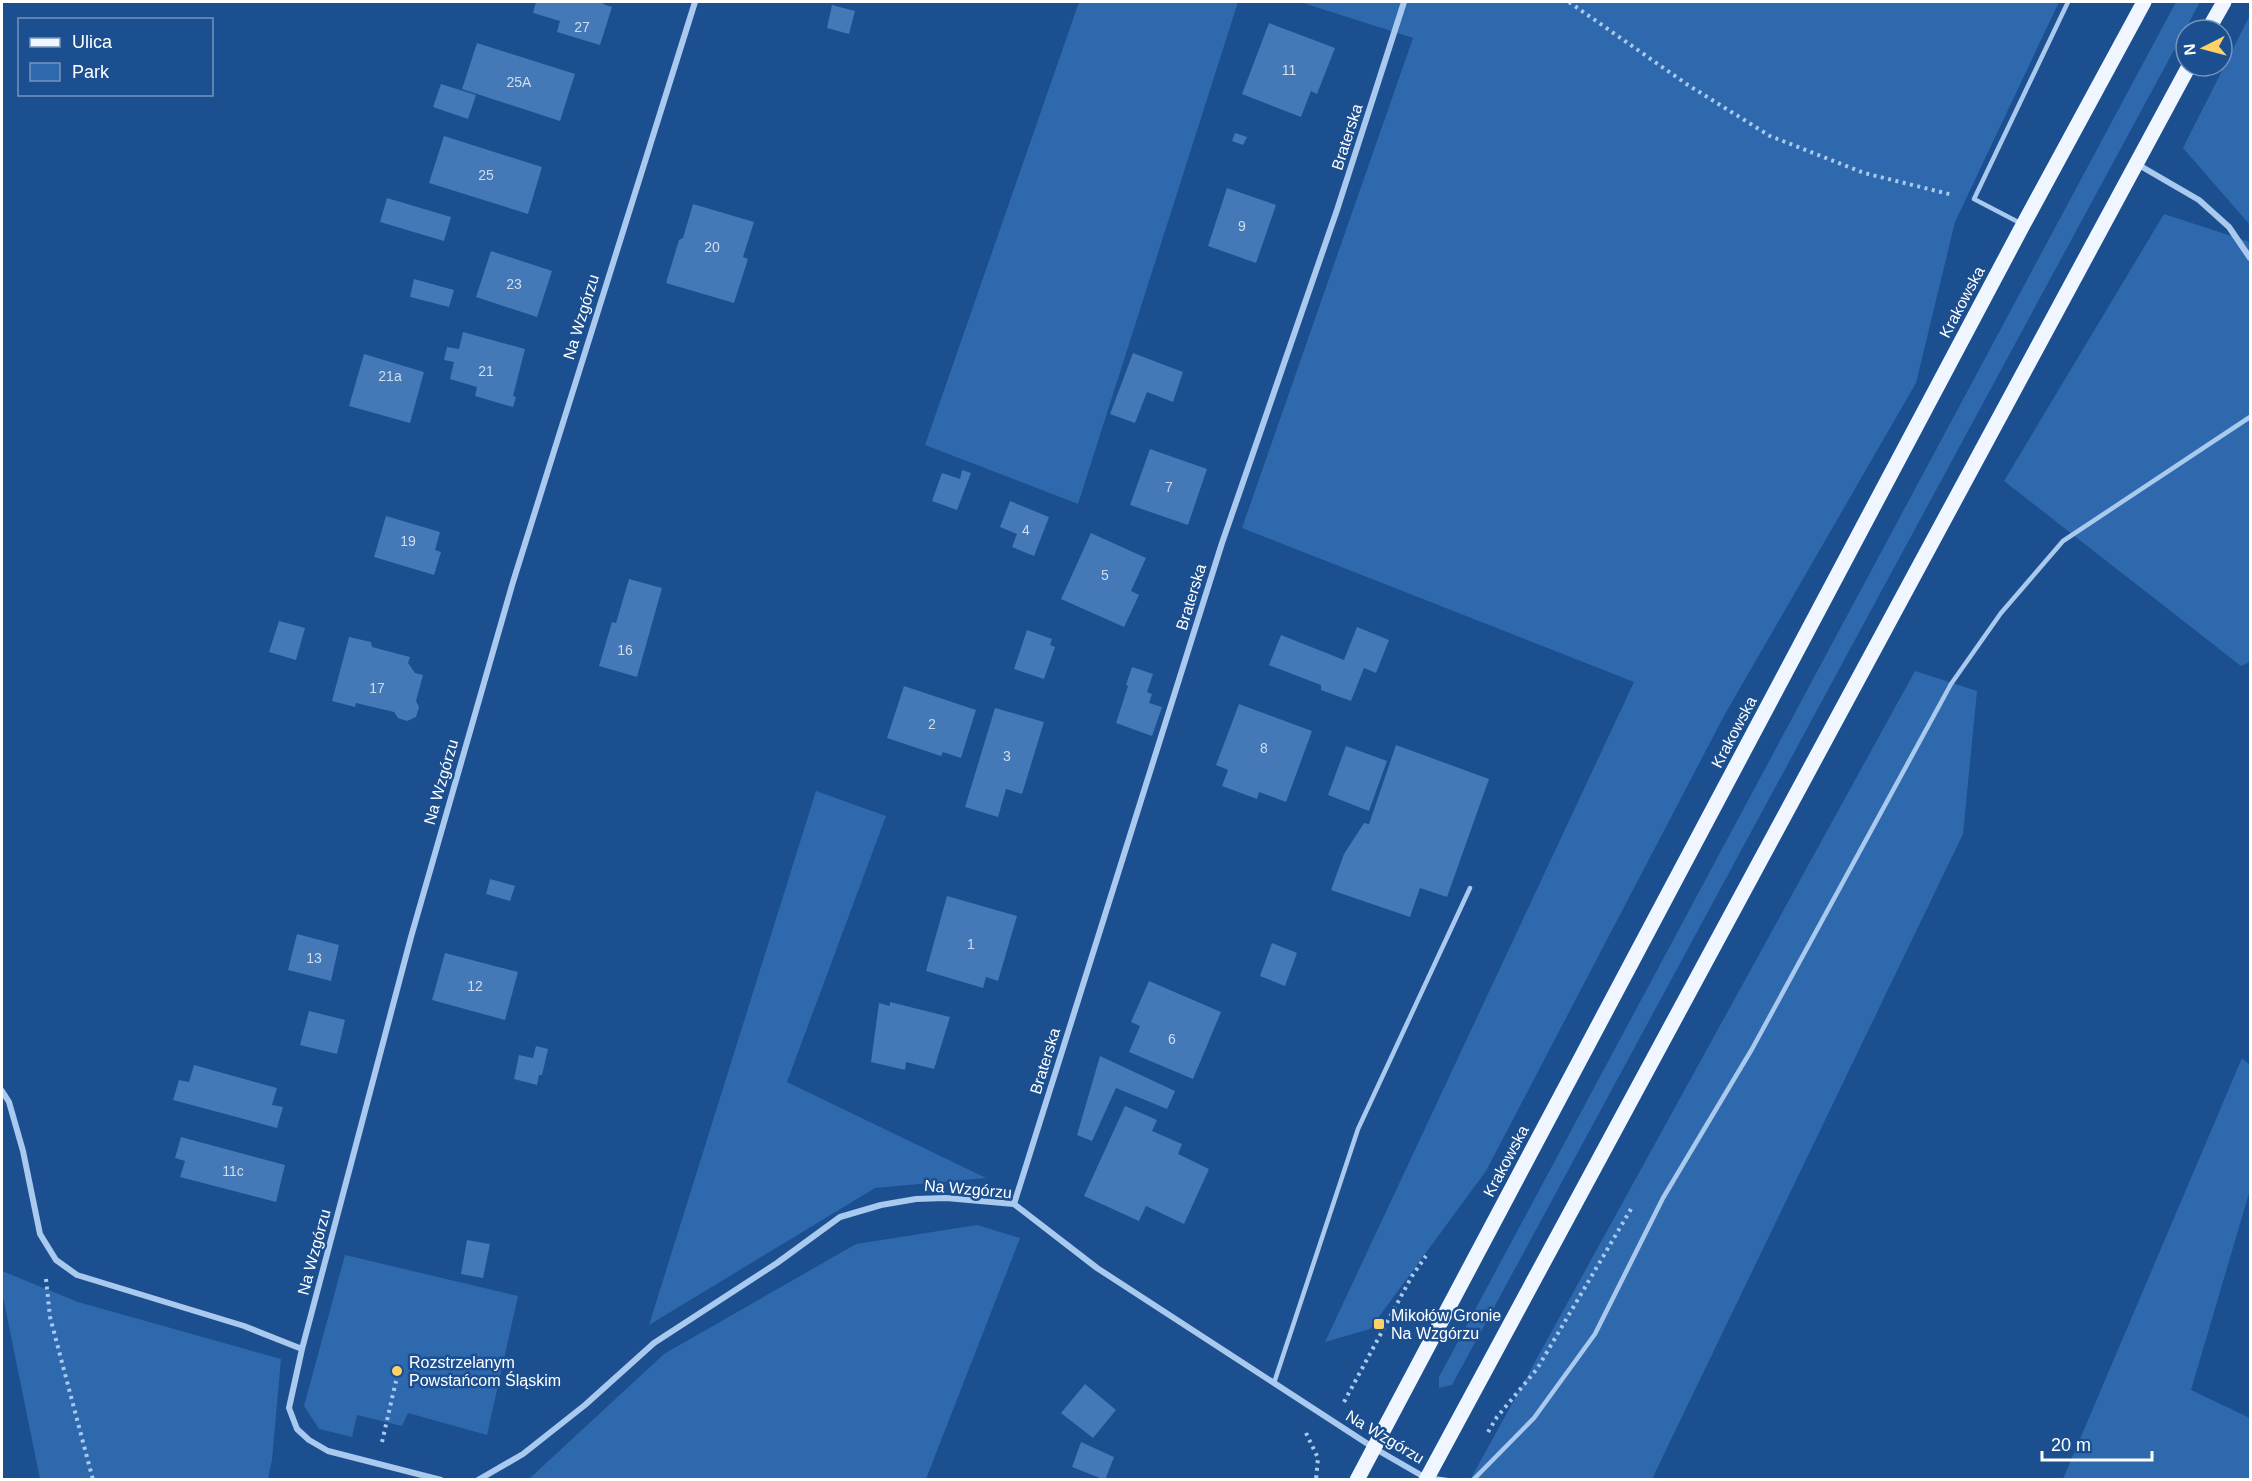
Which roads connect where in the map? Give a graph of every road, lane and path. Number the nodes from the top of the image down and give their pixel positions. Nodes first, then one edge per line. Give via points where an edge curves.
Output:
1 (695, 2) edge
2 (1404, 2) edge
3 (1569, 2) edge
4 (2068, 2) edge
5 (2144, 2) edge
6 (2224, 2) edge
7 (2215, 18) edge
8 (2183, 78) edge
9 (2136, 164) junction
10 (1974, 199) junction
11 (2023, 225) junction
12 (2250, 258) edge
13 (2250, 417) edge
14 (1470, 888) dead end
15 (2, 1091) edge
16 (1636, 1200) dead end
17 (1014, 1204) junction
18 (40, 1234) junction
19 (1426, 1256) dead end
20 (302, 1349) junction
21 (396, 1381) dead end
22 (1274, 1383) junction
23 (1334, 1421) junction
24 (1302, 1430) dead end
25 (1486, 1435) dead end
26 (382, 1443) dead end
27 (1374, 1448) junction
28 (93, 1479) edge
29 (441, 1479) edge
30 (478, 1479) edge
31 (1316, 1479) edge
32 (1357, 1479) edge
33 (1426, 1479) edge
34 (1447, 1479) edge
35 (1473, 1479) edge

1 - 20 street, Na Wzgórzu via 513,582 411,937
2 - 17 street, Braterska via 1222,543
3 - 10 path via 1688,85 1770,136 1864,173
4 - 10 lane
5 - 11 main road, Krakowska
6 - 7 main road
8 - 9 main road
9 - 12 street via 2199,200 2229,227
9 - 33 main road
10 - 11 lane
11 - 27 main road, Krakowska
13 - 35 lane via 2062,541 2001,613 1951,684 1752,1050 1663,1198 1595,1334 1534,1418
14 - 22 lane via 1358,1129
15 - 18 street via 23,1150
16 - 25 path via 1537,1369
17 - 22 street, Na Wzgórzu via 1097,1268
17 - 30 street, Na Wzgórzu via 916,1199 840,1217 654,1343 523,1454
18 - 20 street via 56,1260 77,1275 244,1326
18 - 28 path via 50,1317
19 - 23 path
20 - 29 street, Na Wzgórzu via 290,1408 297,1429 328,1451
21 - 26 path
22 - 23 street, Na Wzgórzu
23 - 27 street, Na Wzgórzu
24 - 31 path via 1309,1436 1318,1458
27 - 32 main road, Krakowska
27 - 33 street, Na Wzgórzu
33 - 34 lane

